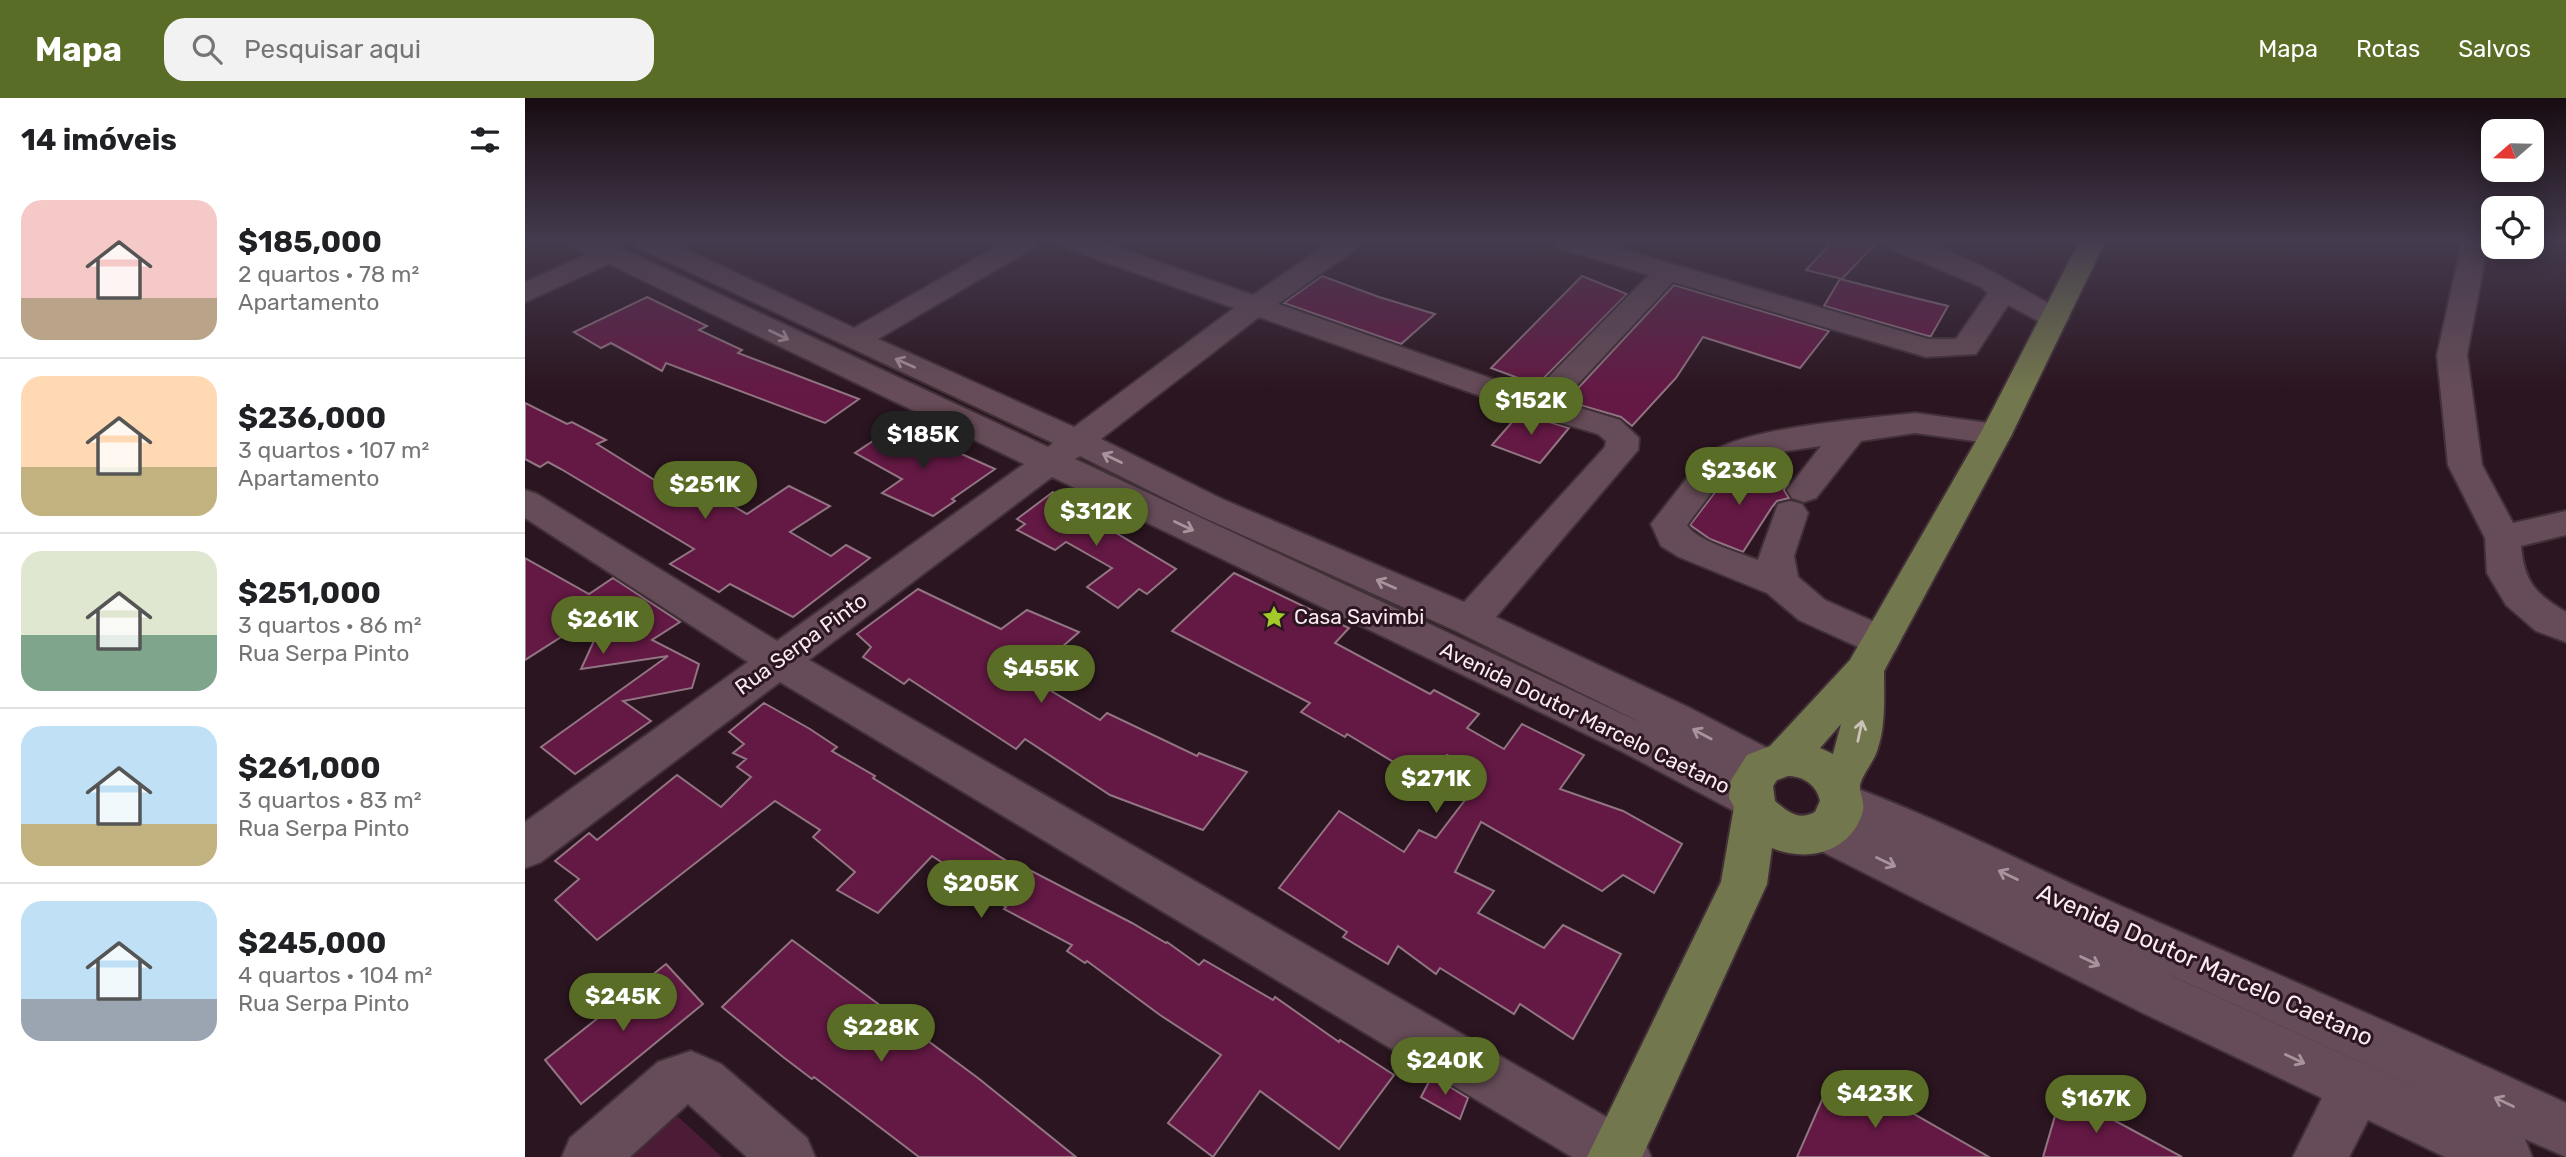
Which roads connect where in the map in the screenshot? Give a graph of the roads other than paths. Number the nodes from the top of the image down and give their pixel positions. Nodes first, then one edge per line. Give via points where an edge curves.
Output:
1 (696, 291) edge
2 (755, 291) edge
3 (939, 291) edge
4 (1218, 291) edge
5 (1277, 291) edge
6 (1648, 291) edge
7 (1730, 291) edge
8 (2003, 291) joint
9 (2067, 291) edge
10 (2465, 291) edge
11 (1257, 305) junction
12 (2054, 318) junction
13 (855, 340) junction
14 (1539, 406) junction
15 (1851, 432) junction
16 (1996, 434) junction
17 (1062, 452) junction
18 (525, 502) edge
19 (2566, 523) edge
20 (2503, 538) junction
21 (1780, 583) junction
22 (1470, 621) junction
23 (2566, 627) edge
24 (1873, 656) junction
25 (777, 662) junction
26 (1763, 783) junction
27 (1830, 813) junction
28 (525, 848) edge
29 (1744, 884) junction
30 (2356, 1088) junction
31 (2566, 1132) edge
32 (1618, 1155) edge
33 (589, 1157) edge
34 (788, 1157) edge
35 (2320, 1157) edge
36 (2505, 1157) edge

1 -> 17 street, Avenida Doutor Marcelo Caetano
2 - 13 street, Avenida Doutor Marcelo Caetano
3 - 13 street
4 - 11 street
5 - 11 street, Rua Serpa Pinto
6 - 14 street
7 - 8 street via 1946,350 1965,348
8 - 12 street
9 - 12 main road
10 - 20 street via 2452,355 2465,465
11 - 14 street
11 - 17 street, Rua Serpa Pinto
12 - 16 main road
17 -> 13 street, Avenida Doutor Marcelo Caetano
14 - 22 street via 1609,427 1623,438 1621,450
15 - 16 street via 1915,423
15 - 21 street via 1797,501 1776,556
15 - 21 street via 1761,444 1712,470 1669,524 1674,537 1692,548
16 - 24 main road
22 -> 17 street, Avenida Doutor Marcelo Caetano via 1210,507
17 - 25 street, Rua Serpa Pinto
17 -> 26 street, Avenida Doutor Marcelo Caetano via 1623,733
18 - 25 street
19 - 20 street
20 - 23 street via 2505,573 2519,595 2550,621
21 - 24 street
26 -> 22 street, Avenida Doutor Marcelo Caetano via 1673,719
24 - 26 main road
27 -> 24 main road via 1856,751
25 - 28 street, Rua Serpa Pinto
25 - 32 street
26 - 27 main road, Avenida Doutor Marcelo Caetano via 1816,764 1829,774
26 - 27 main road, Avenida Doutor Marcelo Caetano via 1761,818 1780,831 1792,835
26 - 29 main road
27 - 29 main road
27 -> 30 street, Avenida Doutor Marcelo Caetano via 2161,996
31 -> 27 street, Avenida Doutor Marcelo Caetano via 1949,847
29 - 32 main road
30 - 35 street
30 - 36 street, Avenida Doutor Marcelo Caetano
33 - 34 street via 676,1080 691,1077 703,1082

